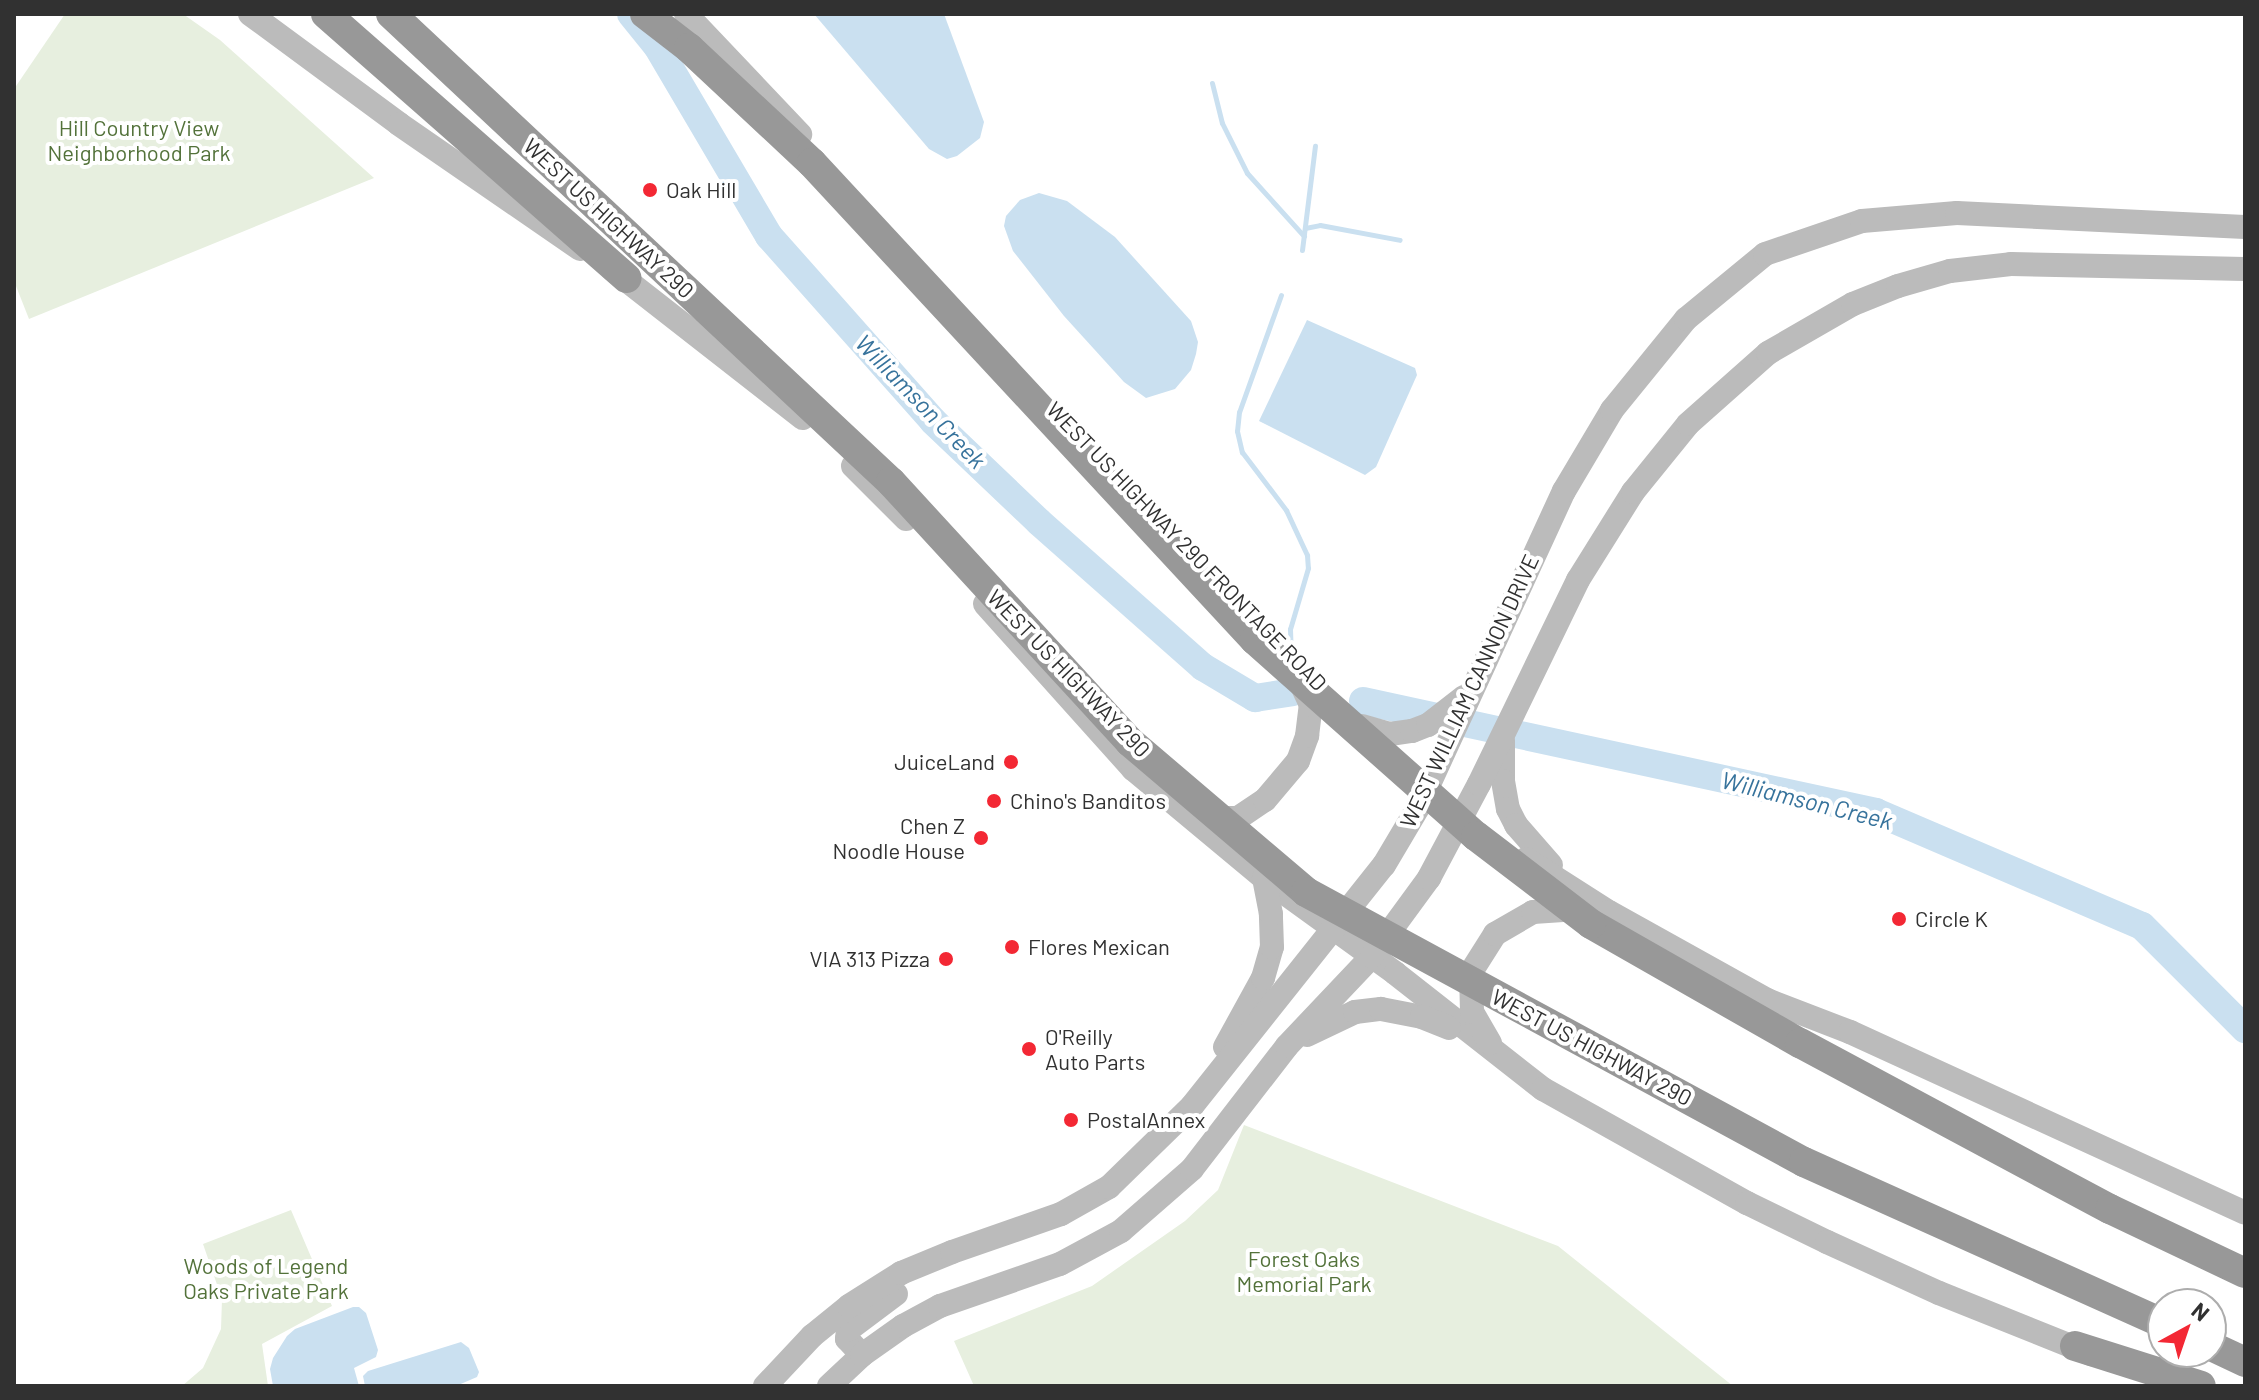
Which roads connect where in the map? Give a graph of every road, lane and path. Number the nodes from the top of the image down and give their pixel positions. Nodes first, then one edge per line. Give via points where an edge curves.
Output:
1 (250, 14) edge
2 (326, 14) edge
3 (391, 14) edge
4 (645, 14) edge
5 (686, 14) edge
6 (2245, 227) edge
7 (2245, 269) edge
8 (627, 278) junction
9 (1286, 653) junction
10 (1472, 690) junction
11 (1362, 726) junction
12 (1503, 735) junction
13 (1427, 787) junction
14 (1182, 808) junction
15 (1463, 815) junction
16 (1264, 878) junction
17 (1575, 890) junction
18 (1609, 912) junction
19 (1335, 930) junction
20 (1372, 956) junction
21 (1474, 1038) junction
22 (1287, 1046) junction
23 (1498, 1056) junction
24 (1213, 1080) junction
25 (1169, 1130) junction
26 (1192, 1169) junction
27 (2245, 1213) edge
28 (937, 1258) junction
29 (2245, 1273) edge
30 (2147, 1316) edge
31 (2075, 1346) junction
32 (862, 1355) junction
33 (765, 1386) edge
34 (829, 1386) edge
35 (2157, 1386) edge
36 (2201, 1386) edge

1 - 8 main road, WEST US HIGHWAY 290 via 548,229
2 - 8 highway
3 - 30 highway, WEST US HIGHWAY 290, bridge via 891,482 1130,742 1306,892 1804,1162
4 - 29 highway, bridge via 812,163 1255,640 1487,845 1591,924 1800,1043 2110,1209
5 - 9 main road, WEST US HIGHWAY 290 FRONTAGE ROAD
6 - 10 main road, WEST WILLIAM CANNON DRIVE via 1957,213 1862,221 1765,254 1686,319 1612,410 1564,491
7 - 12 main road, WEST WILLIAM CANNON DRIVE via 2011,264 1950,271 1898,286 1817,323 1768,353 1688,424 1602,538
8 - 14 main road, WEST US HIGHWAY 290 via 827,441 927,540 1133,769
9 - 11 main road, WEST US HIGHWAY 290 FRONTAGE ROAD
9 - 14 main road via 1311,705 1298,761 1265,800 1238,818 1219,821
10 - 11 main road via 1447,713 1412,731 1390,734
10 - 13 main road, WEST WILLIAM CANNON DRIVE
11 - 13 main road, WEST US HIGHWAY 290 FRONTAGE ROAD
12 - 15 main road, WEST WILLIAM CANNON DRIVE
12 - 17 main road via 1508,809 1516,825
13 - 15 main road, WEST US HIGHWAY 290 FRONTAGE ROAD
13 - 19 main road, WEST WILLIAM CANNON DRIVE via 1384,865
14 - 16 main road
15 - 17 main road, WEST US HIGHWAY 290 FRONTAGE ROAD
15 - 20 main road, WEST WILLIAM CANNON DRIVE via 1429,878
16 - 19 main road
16 - 24 main road via 1272,947 1263,978 1227,1040
17 - 18 main road, WEST US HIGHWAY 290 FRONTAGE ROAD
18 - 23 main road via 1563,907 1533,912 1495,934 1471,972 1472,1012
18 - 27 main road, WEST US HIGHWAY 290 FRONTAGE ROAD via 1767,1000 1890,1050
19 - 20 main road
19 - 24 main road, WEST WILLIAM CANNON DRIVE
20 - 21 main road
20 - 22 main road, WEST WILLIAM CANNON DRIVE
21 - 22 main road via 1422,1017 1381,1009 1355,1012
21 - 23 main road
22 - 26 main road, WEST WILLIAM CANNON DRIVE
23 - 31 main road via 1543,1089 1747,1203 1939,1293
24 - 25 main road, WEST WILLIAM CANNON DRIVE
25 - 26 main road
25 - 28 main road, WEST WILLIAM CANNON DRIVE via 1109,1187 1061,1214
26 - 32 main road via 1133,1222 1092,1248 940,1306
28 - 32 main road via 848,1330 847,1339
28 - 33 main road, WEST WILLIAM CANNON DRIVE via 901,1273 849,1306
31 - 35 main road
31 - 36 highway
32 - 34 main road

